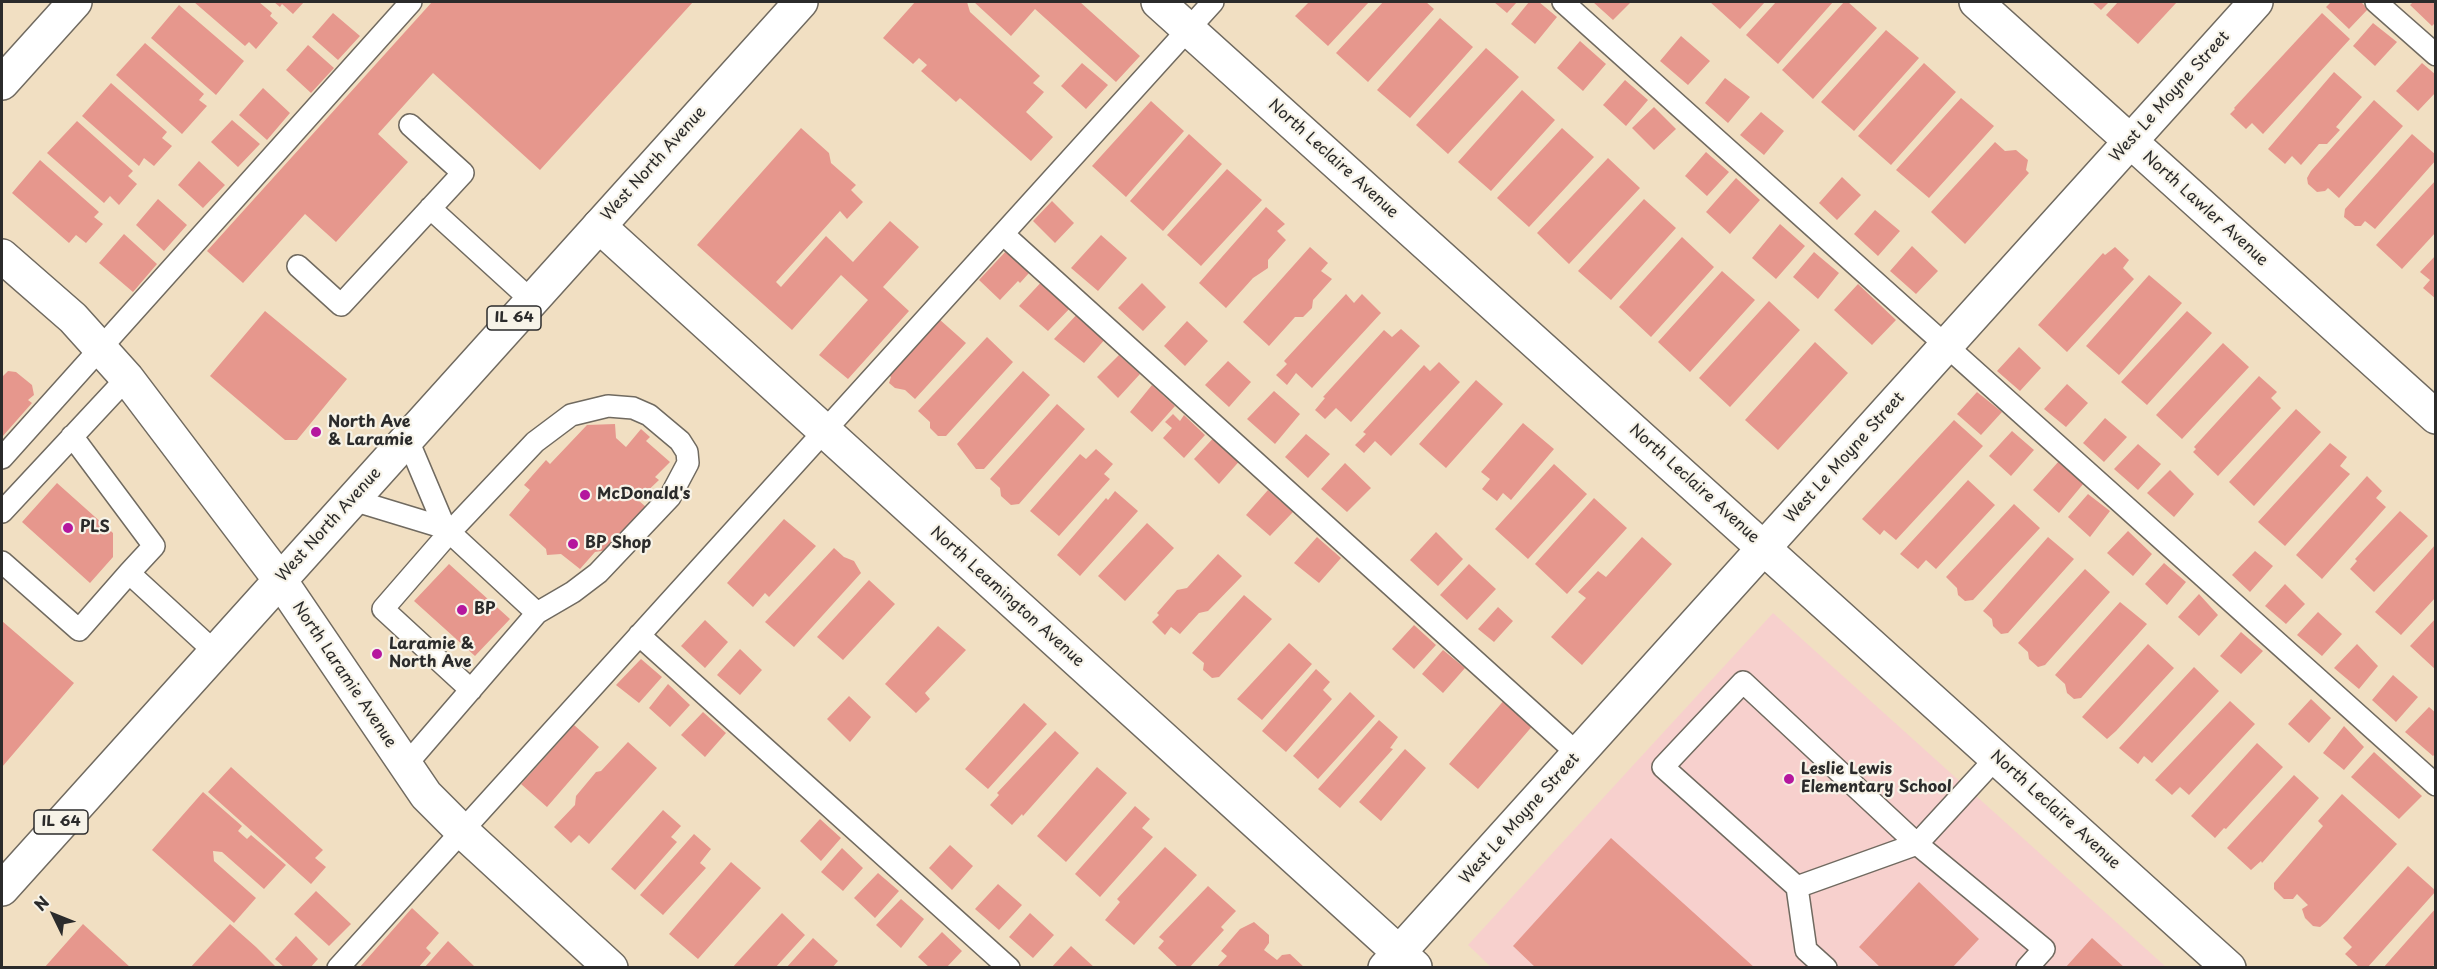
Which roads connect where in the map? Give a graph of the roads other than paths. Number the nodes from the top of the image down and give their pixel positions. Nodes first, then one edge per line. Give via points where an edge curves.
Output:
1 (75, 2) edge
2 (411, 2) edge
3 (801, 2) edge
4 (1158, 2) edge
5 (1213, 2) edge
6 (1563, 2) edge
7 (1976, 2) edge
8 (2256, 2) edge
9 (2376, 2) edge
10 (1188, 29) junction
11 (2436, 55) edge
12 (2, 83) edge
13 (410, 125) dead end
14 (2130, 141) junction
15 (430, 208) junction
16 (599, 226) junction
17 (1003, 234) junction
18 (2, 256) edge
19 (298, 266) dead end
20 (531, 300) junction
21 (1946, 346) junction
22 (100, 348) junction
23 (127, 378) junction
24 (2436, 417) edge
25 (824, 430) junction
26 (72, 436) junction
27 (407, 438) junction
28 (2, 458) edge
29 (353, 500) junction
30 (2, 512) edge
31 (447, 531) junction
32 (1764, 547) junction
33 (2, 562) edge
34 (129, 573) junction
35 (280, 580) junction
36 (537, 613) junction
37 (639, 635) junction
38 (214, 652) junction
39 (471, 690) junction
40 (1578, 753) junction
41 (1997, 757) junction
42 (405, 766) junction
43 (2436, 785) edge
44 (462, 831) junction
45 (1917, 844) junction
46 (1797, 887) junction
47 (2, 889) edge
48 (1400, 963) edge
49 (338, 968) edge
50 (611, 968) edge
51 (1010, 968) edge
52 (1826, 968) edge
53 (2027, 968) edge
54 (2229, 968) edge

1 - 12 street
2 - 22 lane
3 - 16 street, West North Avenue / IL 64
4 - 10 street, North Leclaire Avenue
5 - 10 lane
6 - 21 lane
7 - 14 street, North Lawler Avenue
8 - 14 street, West Le Moyne Street
9 - 11 lane
10 - 17 lane
10 - 32 street, North Leclaire Avenue
13 - 15 lane via 463,173
14 - 21 street, West Le Moyne Street
14 - 24 street, North Lawler Avenue
15 - 19 lane via 341,305
15 - 20 lane
16 - 20 street, West North Avenue / IL 64
16 - 25 street, North Leamington Avenue
17 - 25 lane
17 - 40 lane
18 - 22 street, North Laramie Avenue
20 - 27 street, West North Avenue / IL 64
21 - 32 street, West Le Moyne Street
21 - 43 lane
22 - 23 street, North Laramie Avenue
22 - 28 lane
23 - 26 lane
23 - 35 street, North Laramie Avenue
25 - 37 lane
25 - 48 street, North Leamington Avenue
26 - 30 lane
26 - 34 lane via 154,546
27 - 29 street, West North Avenue / IL 64
27 - 31 lane
29 - 31 lane
29 - 35 street, West North Avenue / IL 64
31 - 36 lane
31 - 36 lane via 535,442 570,415 608,406 633,408 649,415 680,441 688,463 670,497 598,573
31 - 39 lane via 383,609
32 - 40 street, West Le Moyne Street
32 - 41 street, North Leclaire Avenue
33 - 34 lane via 79,630
34 - 38 lane
35 - 38 street, West North Avenue / IL 64
35 - 42 street, North Laramie Avenue
36 - 39 lane
37 - 44 lane
37 - 51 lane
38 - 47 street, West North Avenue / IL 64
39 - 42 lane
40 - 48 street, West Le Moyne Street
41 - 45 lane
41 - 54 street, North Leclaire Avenue
42 - 44 street, North Laramie Avenue via 426,795
44 - 49 lane
44 - 50 street, North Laramie Avenue
45 - 46 lane
45 - 46 lane via 1743,682 1664,768
45 - 53 lane via 2044,949
46 - 52 lane via 1806,950

